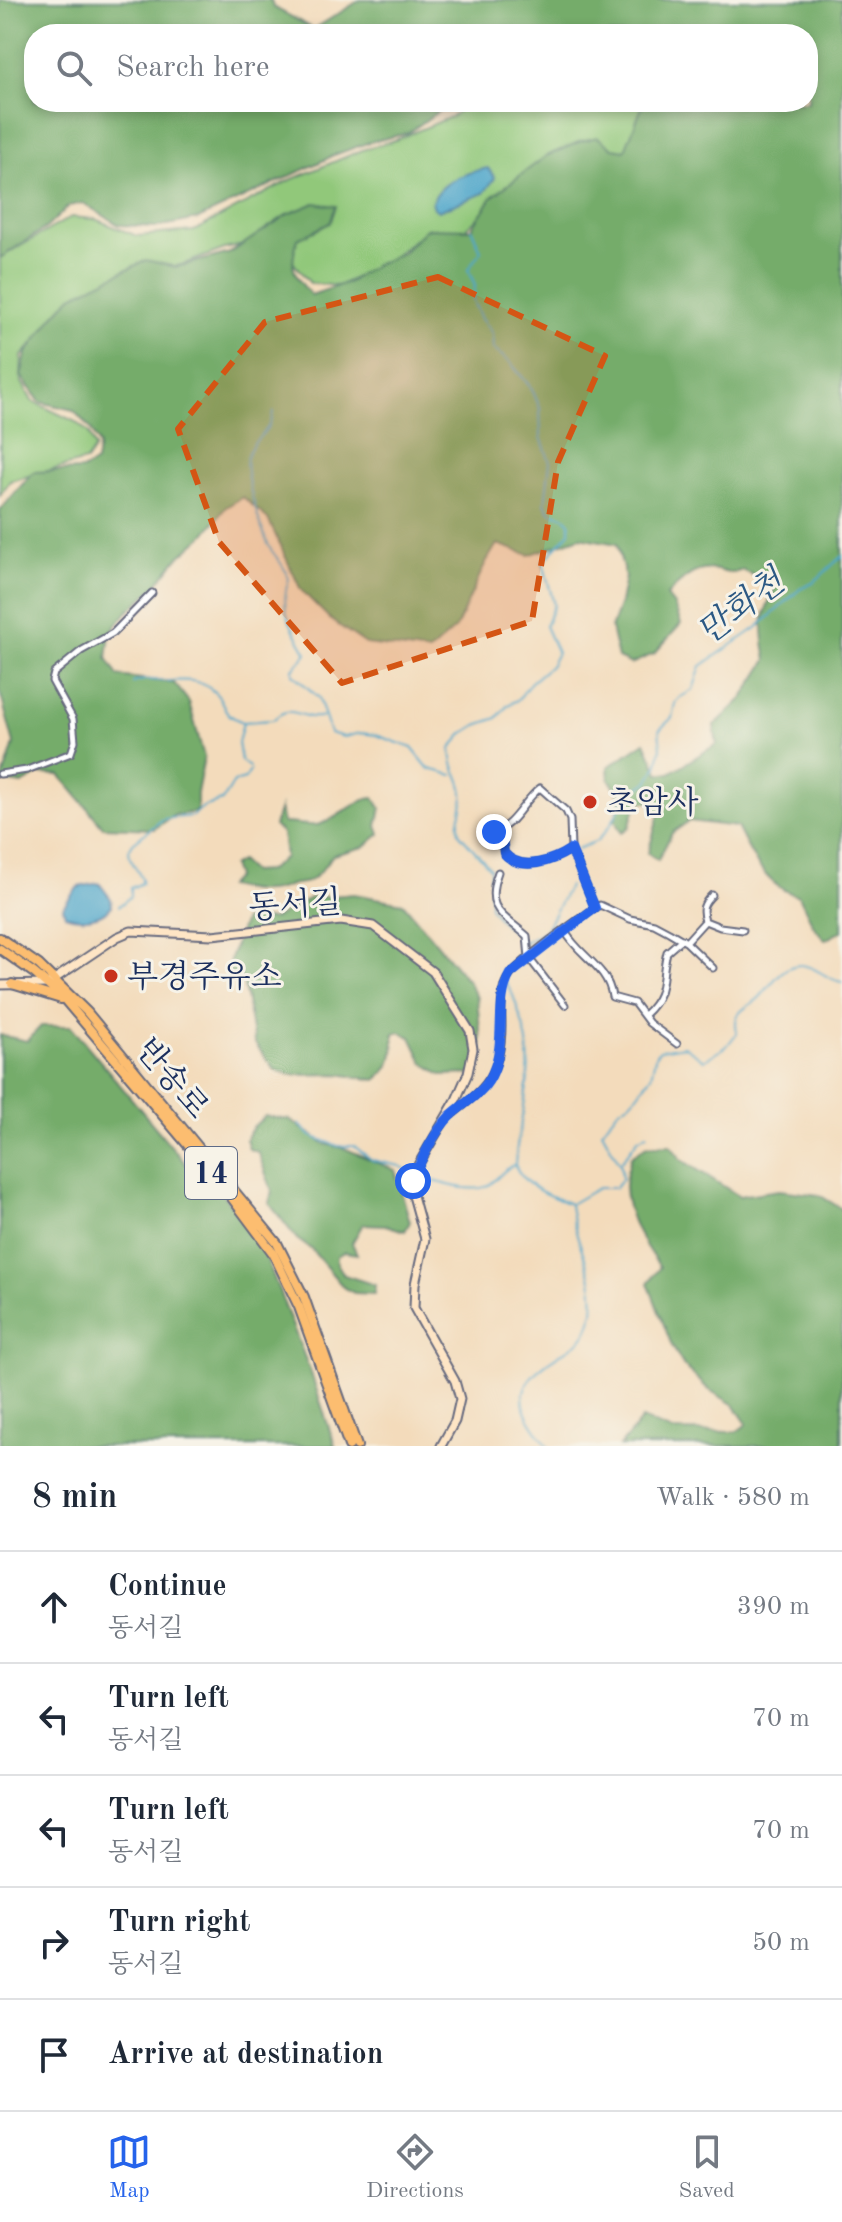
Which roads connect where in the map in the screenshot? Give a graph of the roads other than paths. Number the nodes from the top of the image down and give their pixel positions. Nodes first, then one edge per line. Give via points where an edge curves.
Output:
1 (152, 593) dead end
2 (0, 774) edge
3 (501, 830) junction
4 (494, 832) dead end
5 (571, 849) junction
6 (498, 872) dead end
7 (712, 895) dead end
8 (595, 908) junction
9 (705, 921) junction
10 (743, 930) dead end
11 (565, 931) junction
12 (0, 938) edge
13 (684, 940) junction
14 (0, 949) edge
15 (529, 958) junction
16 (26, 967) junction
17 (713, 968) dead end
18 (51, 982) junction
19 (12, 984) junction
20 (0, 985) edge
21 (65, 1000) junction
22 (565, 1005) dead end
23 (644, 1015) junction
24 (677, 1044) dead end
25 (456, 1100) junction
26 (464, 1105) junction
27 (448, 1117) junction
28 (349, 1446) edge
29 (357, 1446) edge
30 (441, 1446) edge

1 - 2 street via 113,633 54,673 52,681 73,719 71,753
3 - 4 street
3 - 5 street via 504,853 516,861 548,862
3 - 5 street via 540,788 566,811
5 - 8 street
6 - 15 street via 494,905 529,940
7 - 9 street via 702,911
8 - 11 street, 동서길
8 - 13 street via 607,907
9 - 10 street
9 - 13 street
11 - 15 street, 동서길
11 - 23 street via 599,967 612,997 634,1003
12 - 18 main road, 반송로 / 14
13 - 17 street
13 - 23 street via 667,952 663,988
14 - 16 main road, 반송로 / 14
15 - 22 street
15 - 26 street, 동서길 via 506,982 497,1062 487,1084
16 - 18 main road, 반송로 / 14
16 - 19 main road via 24,977
18 - 19 street
18 - 21 main road, 반송로 / 14
18 - 25 street, 동서길 via 131,931 212,935 341,921 373,926 433,972 470,1031 473,1049
18 - 29 main road, 반송로 / 14 via 103,1031 277,1243 304,1297
19 - 20 street
19 - 21 main road
21 - 28 main road, 반송로 / 14 via 273,1253 299,1307
23 - 24 street
25 - 26 street
25 - 27 street, 동서길
26 - 27 street, 동서길
27 - 30 street, 동서길 via 415,1174 412,1192 425,1239 414,1308 460,1399

